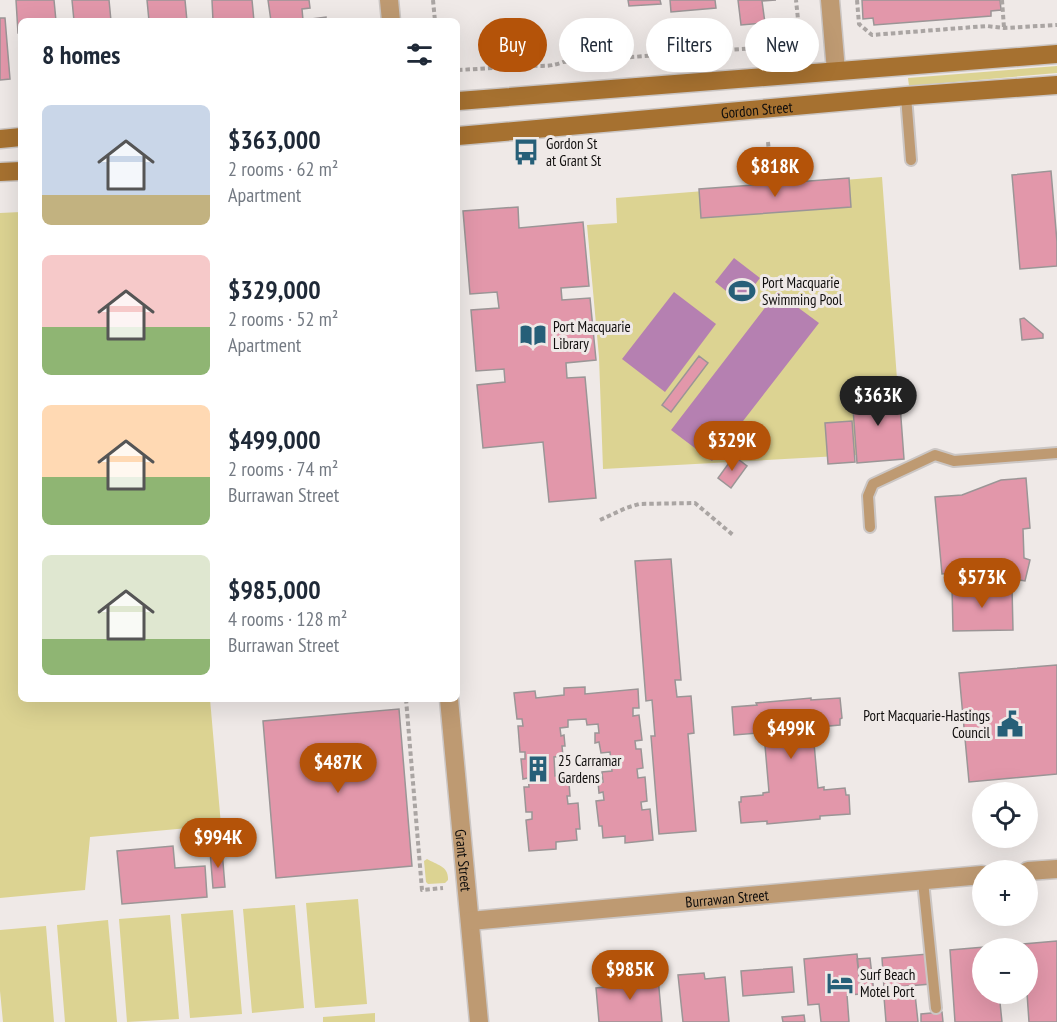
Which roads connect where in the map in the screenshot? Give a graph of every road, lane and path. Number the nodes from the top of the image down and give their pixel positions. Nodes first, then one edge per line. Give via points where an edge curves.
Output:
1 (389, 0) edge
2 (433, 0) edge
3 (796, 0) edge
4 (830, 0) edge
5 (857, 0) edge
6 (1002, 0) edge
7 (391, 18) edge
8 (435, 18) edge
9 (798, 18) edge
10 (1057, 25) edge
11 (1004, 28) junction
12 (745, 49) edge
13 (1057, 54) edge
14 (460, 70) edge
15 (836, 72) junction
16 (1057, 85) edge
17 (906, 96) junction
18 (460, 101) edge
19 (460, 136) edge
20 (18, 137) edge
21 (0, 139) edge
22 (768, 142) dead end
23 (911, 160) dead end
24 (18, 171) edge
25 (0, 172) edge
26 (772, 183) dead end
27 (1057, 453) edge
28 (600, 520) dead end
29 (870, 527) dead end
30 (732, 536) dead end
31 (406, 702) edge
32 (450, 702) edge
33 (1057, 869) edge
34 (1038, 870) edge
35 (972, 876) edge
36 (924, 881) junction
37 (443, 888) dead end
38 (470, 921) junction
39 (936, 1008) dead end
40 (479, 1022) edge

1 - 7 street
2 - 8 path
3 - 9 path
4 - 15 street
5 - 11 path via 859,24 872,35
6 - 11 path
10 - 11 path
12 - 14 path via 563,62 542,67
13 - 15 main road
15 - 18 main road
16 - 17 main road, Gordon Street
17 - 19 main road, Gordon Street
17 - 23 lane
20 - 21 main road
22 - 26 path
24 - 25 main road
27 - 29 lane via 954,460 935,455 873,484 868,496
28 - 30 path via 639,504 694,503
31 - 37 path via 422,890
32 - 38 street, Grant Street
33 - 34 street
35 - 36 street, Burrawan Street
36 - 38 street, Burrawan Street
36 - 39 lane
38 - 40 street, Grant Street

